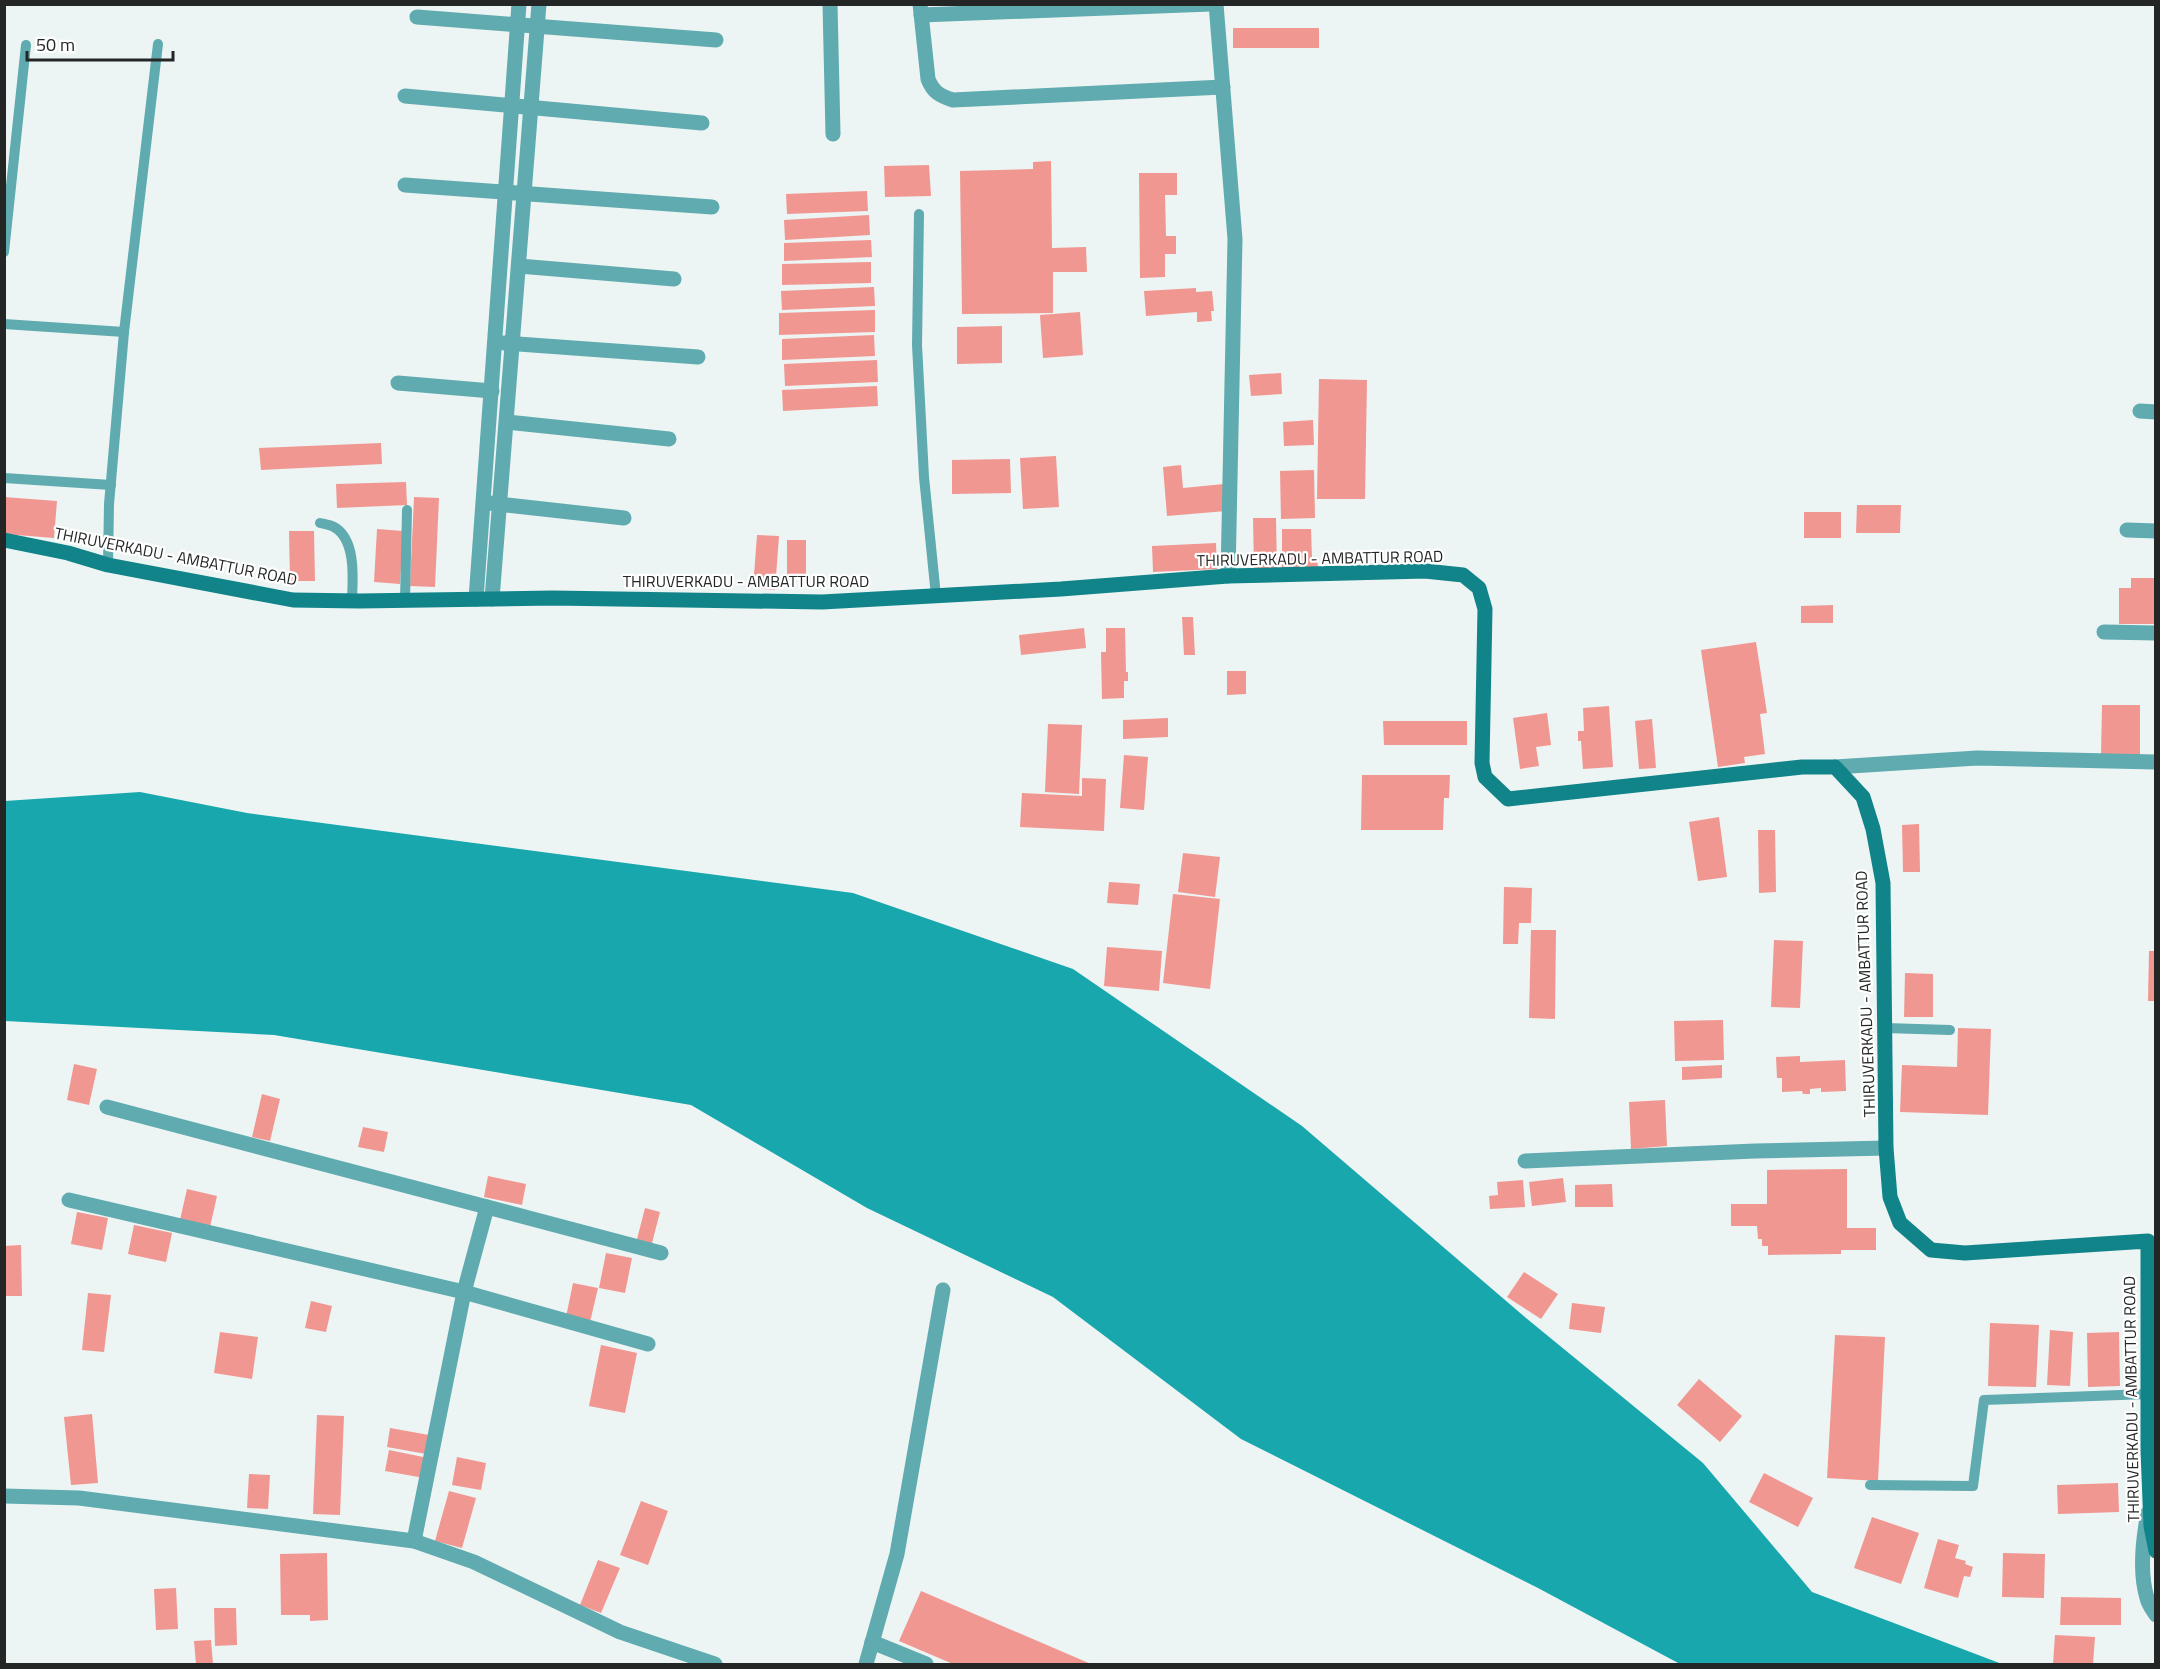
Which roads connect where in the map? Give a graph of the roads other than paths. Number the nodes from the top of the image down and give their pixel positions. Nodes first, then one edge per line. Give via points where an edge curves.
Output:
1 (519, 4) edge
2 (539, 4) edge
3 (830, 4) edge
4 (1211, 4) edge
5 (1216, 4) edge
6 (920, 10) edge
7 (417, 17) dead end
8 (518, 25) junction
9 (538, 27) junction
10 (716, 40) dead end
11 (158, 44) dead end
12 (26, 45) dead end
13 (1223, 87) junction
14 (405, 96) dead end
15 (512, 106) junction
16 (531, 108) junction
17 (702, 123) dead end
18 (833, 134) dead end
19 (405, 185) dead end
20 (506, 193) junction
21 (525, 195) junction
22 (712, 207) dead end
23 (919, 214) dead end
24 (4, 252) edge
25 (519, 266) junction
26 (674, 279) dead end
27 (4, 324) edge
28 (124, 332) junction
29 (495, 342) junction
30 (513, 344) junction
31 (698, 357) dead end
32 (398, 383) dead end
33 (492, 391) junction
34 (2140, 411) dead end
35 (2156, 412) edge
36 (507, 422) junction
37 (669, 439) dead end
38 (4, 478) edge
39 (111, 485) junction
40 (483, 503) junction
41 (500, 505) junction
42 (407, 510) dead end
43 (624, 518) dead end
44 (320, 522) dead end
45 (2127, 530) dead end
46 (2156, 531) edge
47 (4, 540) edge
48 (108, 565) junction
49 (1228, 576) junction
50 (936, 596) junction
51 (352, 599) junction
52 (476, 599) junction
53 (492, 599) junction
54 (405, 600) junction
55 (2104, 632) dead end
56 (2156, 633) edge
57 (2156, 762) edge
58 (1835, 768) junction
59 (1885, 1028) junction
60 (1950, 1030) dead end
61 (107, 1107) dead end
62 (1887, 1148) junction
63 (1525, 1161) dead end
64 (69, 1200) dead end
65 (487, 1208) junction
66 (2152, 1240) edge
67 (662, 1253) dead end
68 (944, 1290) dead end
69 (464, 1292) junction
70 (648, 1344) dead end
71 (2150, 1400) edge
72 (2152, 1450) edge
73 (1870, 1485) dead end
74 (4, 1496) edge
75 (2150, 1506) junction
76 (414, 1541) junction
77 (2156, 1551) edge
78 (2156, 1615) edge
79 (872, 1642) junction
80 (715, 1665) edge
81 (866, 1665) edge
82 (926, 1665) edge

1 - 8 street
2 - 9 street
3 - 18 street
4 - 6 street
5 - 13 street
6 - 13 street via 928,79 940,96 953,100
7 - 8 street
8 - 9 street
8 - 15 street
9 - 10 street
9 - 16 street
11 - 28 lane
12 - 24 lane
13 - 49 street via 1235,239
14 - 15 street
15 - 16 street
15 - 20 street
16 - 17 street
16 - 21 street
19 - 20 street
20 - 21 street
20 - 29 street
21 - 22 street
21 - 25 street
23 - 50 lane via 917,345
25 - 26 street
25 - 30 street
27 - 28 lane
28 - 39 lane
29 - 30 street
29 - 33 street
30 - 31 street
30 - 36 street
32 - 33 street
33 - 40 street
34 - 35 street
36 - 37 street
36 - 41 street
38 - 39 lane
39 - 48 lane
40 - 41 street
40 - 52 street
41 - 43 street
41 - 53 street
42 - 54 lane
44 - 51 lane via 335,527 345,538 352,561
45 - 46 street
47 - 48 main road, THIRUVERKADU - AMBATTUR ROAD
48 - 51 main road, THIRUVERKADU - AMBATTUR ROAD via 293,600
49 - 50 main road, THIRUVERKADU - AMBATTUR ROAD
49 - 58 main road, THIRUVERKADU - AMBATTUR ROAD via 1425,571 1463,575 1479,588 1485,609 1482,763 1485,777 1508,799 1802,767
50 - 53 main road, THIRUVERKADU - AMBATTUR ROAD via 822,602
51 - 54 main road, THIRUVERKADU - AMBATTUR ROAD
52 - 53 main road, THIRUVERKADU - AMBATTUR ROAD
52 - 54 main road, THIRUVERKADU - AMBATTUR ROAD
55 - 56 street
57 - 58 street via 1977,758
58 - 59 main road, THIRUVERKADU - AMBATTUR ROAD via 1863,797 1873,829 1883,883
59 - 60 lane
59 - 62 main road, THIRUVERKADU - AMBATTUR ROAD
61 - 65 street
62 - 63 street
62 - 66 main road, THIRUVERKADU - AMBATTUR ROAD via 1890,1197 1900,1223 1931,1250 1965,1253
64 - 69 street
65 - 67 street
65 - 69 street
66 - 71 main road, THIRUVERKADU - AMBATTUR ROAD
68 - 79 street via 897,1554
69 - 70 street
69 - 76 street
71 - 72 main road, THIRUVERKADU - AMBATTUR ROAD
71 - 73 lane via 1984,1400 1973,1486
72 - 75 main road, THIRUVERKADU - AMBATTUR ROAD
74 - 76 street via 80,1498
75 - 77 main road, THIRUVERKADU - AMBATTUR ROAD
75 - 78 street via 2144,1542 2144,1581 2147,1599
76 - 80 street via 474,1562 620,1632
79 - 81 street
79 - 82 street

